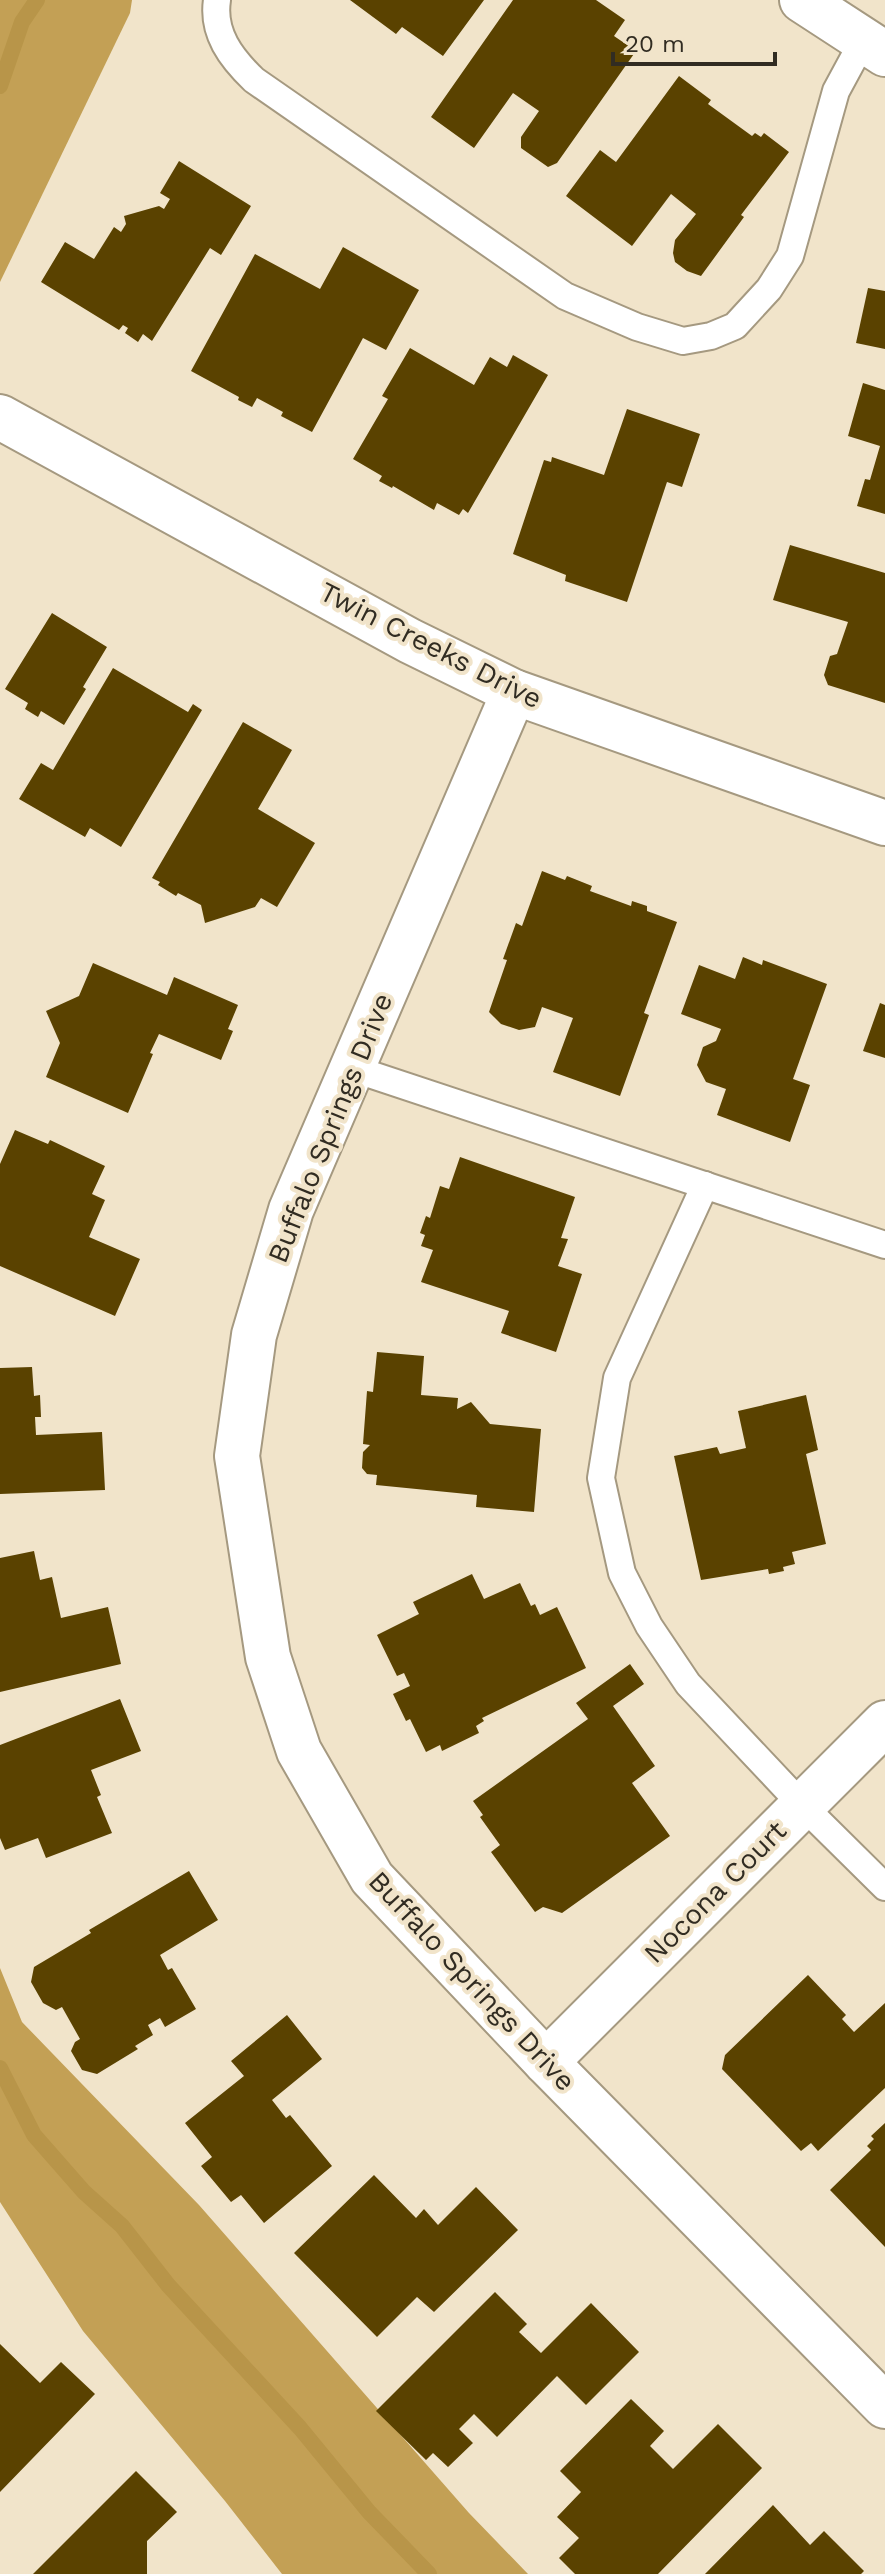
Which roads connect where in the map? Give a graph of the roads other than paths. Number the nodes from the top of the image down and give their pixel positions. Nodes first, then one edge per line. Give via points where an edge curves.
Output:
1 (217, 0) edge
2 (802, 0) edge
3 (874, 48) edge
4 (0, 417) edge
5 (514, 692) junction
6 (885, 823) edge
7 (351, 1068) junction
8 (705, 1185) junction
9 (885, 1245) edge
10 (885, 1723) edge
11 (802, 1805) junction
12 (885, 1887) edge
13 (546, 2062) junction
14 (885, 2406) edge

1 - 3 lane via 220,35 233,60 254,80 565,296 683,341 735,326 769,289 790,256 836,91
2 - 3 street
4 - 5 street, Twin Creeks Drive via 410,641
5 - 6 street, Twin Creeks Drive
5 - 7 street, Buffalo Springs Drive
7 - 8 lane
7 - 13 street, Buffalo Springs Drive via 291,1210 254,1335 241,1426 237,1456 268,1657 299,1751 372,1878
8 - 9 lane
8 - 11 lane via 617,1378 601,1478 622,1573 649,1626 688,1684
10 - 11 street, Nocona Court
11 - 12 lane
11 - 13 street, Nocona Court
13 - 14 street, Buffalo Springs Drive

